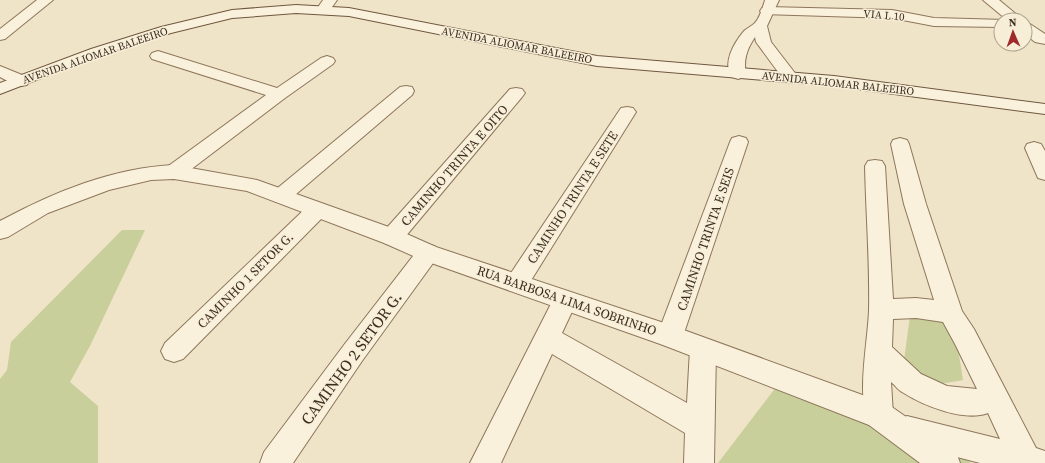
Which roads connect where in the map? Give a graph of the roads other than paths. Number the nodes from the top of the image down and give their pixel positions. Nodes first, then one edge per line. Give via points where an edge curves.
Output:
1 (46, 0) edge
2 (990, 0) edge
3 (326, 5) edge
4 (770, 6) edge
5 (1006, 12) edge
6 (993, 23) edge
7 (760, 26) junction
8 (1033, 32) edge
9 (0, 36) edge
10 (1043, 39) edge
11 (746, 40) junction
12 (764, 42) junction
13 (158, 56) dead end
14 (327, 61) dead end
15 (0, 71) edge
16 (738, 74) junction
17 (790, 77) junction
18 (21, 81) junction
19 (0, 89) edge
20 (406, 91) dead end
21 (516, 93) dead end
22 (279, 94) junction
23 (1045, 109) edge
24 (627, 112) dead end
25 (739, 142) dead end
26 (900, 144) dead end
27 (1034, 148) dead end
28 (875, 166) dead end
29 (174, 172) junction
30 (1045, 173) edge
31 (282, 196) junction
32 (317, 210) junction
33 (0, 230) edge
34 (392, 237) junction
35 (428, 253) junction
36 (517, 283) junction
37 (565, 302) junction
38 (881, 310) junction
39 (951, 314) junction
40 (670, 336) junction
41 (547, 338) junction
42 (703, 349) junction
43 (174, 351) dead end
44 (878, 351) junction
45 (994, 395) junction
46 (890, 422) junction
47 (700, 426) junction
48 (1033, 461) edge
49 (275, 463) edge
50 (485, 463) edge
51 (698, 463) edge
52 (945, 463) edge

1 - 9 street
2 - 5 street
3 - 16 street, AVENIDA ALIOMAR BALEEIRO via 349,12 597,61
3 - 18 street, AVENIDA ALIOMAR BALEEIRO via 232,14 202,21 132,40
4 - 6 street, VIA L 10 via 892,14 934,22
4 - 7 street
7 - 11 street via 751,32
7 - 12 street
8 - 10 street
11 - 12 street
11 - 16 street via 738,53
12 - 17 street
13 - 22 street
14 - 22 street
15 - 18 street
16 - 17 street, AVENIDA ALIOMAR BALEEIRO
17 - 23 street, AVENIDA ALIOMAR BALEEIRO
18 - 19 street, AVENIDA ALIOMAR BALEEIRO
20 - 31 street
21 - 34 street, CAMINHO TRINTA E OITO
22 - 29 street
24 - 36 street, CAMINHO TRINTA E SETE
25 - 40 street, CAMINHO TRINTA E SEIS
26 - 39 street via 915,204
27 - 30 street
28 - 38 street
29 - 31 street, RUA BARBOSA LIMA SOBRINHO via 250,185
29 - 33 street, RUA BARBOSA LIMA SOBRINHO via 151,173 104,184 41,208
31 - 32 street, RUA BARBOSA LIMA SOBRINHO
32 - 34 street, RUA BARBOSA LIMA SOBRINHO
32 - 43 street, CAMINHO 1 SETOR G.
34 - 35 street, RUA BARBOSA LIMA SOBRINHO
35 - 36 street, RUA BARBOSA LIMA SOBRINHO
35 - 49 street, CAMINHO 2 SETOR G.
36 - 37 street, RUA BARBOSA LIMA SOBRINHO
37 - 40 street, RUA BARBOSA LIMA SOBRINHO
37 - 41 street
38 - 39 street via 910,307
38 - 44 street
39 - 45 street
40 - 42 street, RUA BARBOSA LIMA SOBRINHO
41 - 47 street
41 - 50 street
42 - 46 street, RUA BARBOSA LIMA SOBRINHO
42 - 47 street
44 - 45 street via 911,383 945,399 980,403
44 - 46 street via 877,372
45 - 48 street
46 - 48 street
46 - 52 street, RUA BARBOSA LIMA SOBRINHO
47 - 51 street

